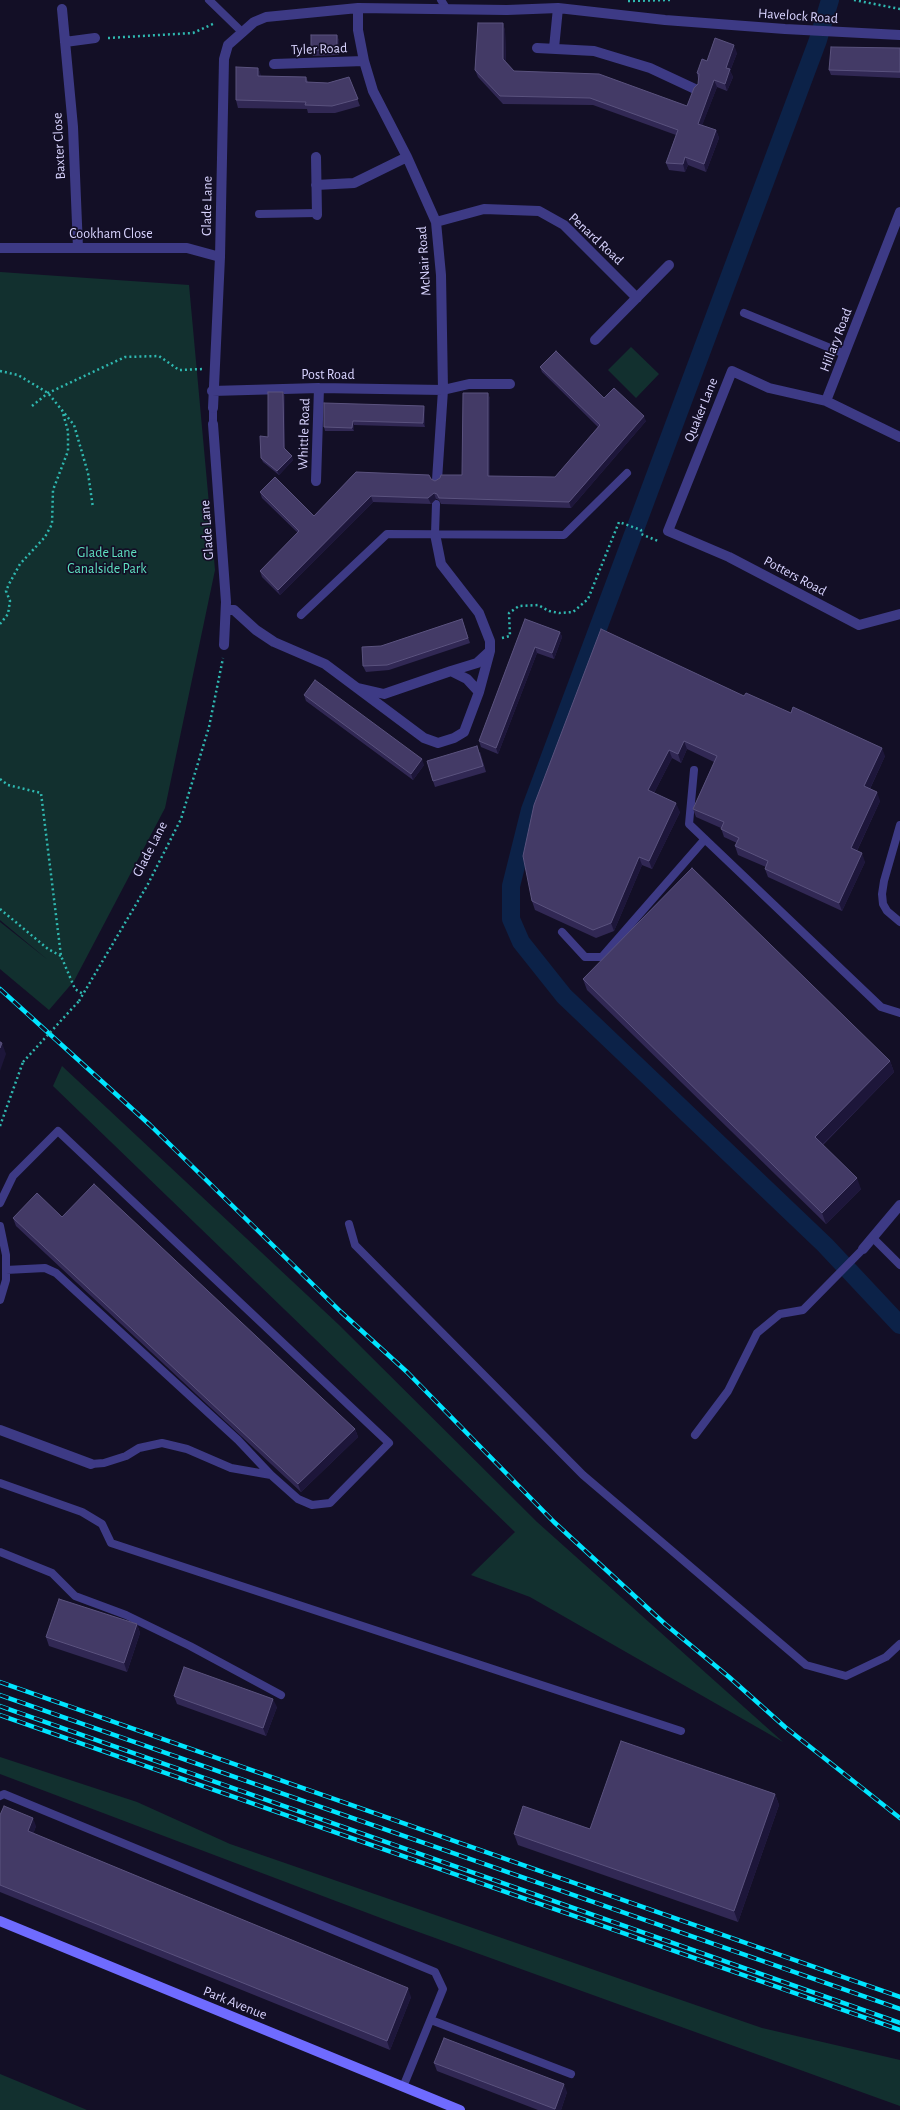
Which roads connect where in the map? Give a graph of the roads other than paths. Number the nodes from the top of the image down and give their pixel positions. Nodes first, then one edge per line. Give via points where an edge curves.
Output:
1 (209, 0) edge
2 (444, 4) edge
3 (358, 8) junction
4 (558, 8) junction
5 (62, 9) dead end
6 (241, 31) junction
7 (900, 35) edge
8 (95, 38) road end
9 (65, 42) junction
10 (537, 48) dead end
11 (554, 48) junction
12 (364, 61) junction
13 (274, 64) dead end
14 (695, 89) edge
15 (316, 157) dead end
16 (407, 157) junction
17 (316, 185) junction
18 (900, 212) edge
19 (259, 214) dead end
20 (317, 214) joint
21 (436, 222) junction
22 (897, 227) edge
23 (0, 248) edge
24 (78, 248) junction
25 (220, 257) junction
26 (669, 265) dead end
27 (637, 298) junction
28 (744, 313) dead end
29 (595, 340) dead end
30 (845, 354) junction
31 (510, 384) dead end
32 (319, 388) junction
33 (443, 390) junction
34 (212, 391) junction
35 (826, 401) junction
36 (213, 408) joint
37 (213, 424) joint
38 (900, 437) edge
39 (627, 473) dead end
40 (437, 480) edge
41 (316, 481) dead end
42 (436, 504) edge
43 (668, 531) joint
44 (435, 534) junction
45 (226, 610) junction
46 (900, 614) edge
47 (301, 615) dead end
48 (224, 645) road end
49 (490, 651) junction
50 (451, 671) junction
51 (358, 688) junction
52 (479, 692) junction
53 (694, 770) dead end
54 (900, 825) edge
55 (705, 839) junction
56 (900, 922) edge
57 (562, 932) dead end
58 (900, 1013) edge
59 (0, 1203) edge
60 (900, 1205) edge
61 (349, 1224) dead end
62 (0, 1226) edge
63 (873, 1238) junction
64 (863, 1249) joint
65 (900, 1265) edge
66 (6, 1270) junction
67 (0, 1300) edge
68 (0, 1430) edge
69 (695, 1435) dead end
70 (91, 1464) joint
71 (271, 1475) junction
72 (0, 1483) edge
73 (0, 1552) edge
74 (900, 1644) edge
75 (281, 1695) dead end
76 (681, 1731) dead end
77 (0, 1796) edge
78 (0, 1921) edge
79 (431, 2020) junction
80 (571, 2074) dead end
81 (403, 2087) junction
82 (460, 2110) edge

1 - 6 lane
2 - 3 street, Havelock Road
2 - 4 street, Havelock Road via 507,10
3 - 6 street, Glade Lane via 266,17
3 - 12 street, McNair Road via 358,30
4 - 7 street, Havelock Road via 665,20 850,34
4 - 11 street
5 - 9 street, Baxter Close
6 - 25 street, Glade Lane via 228,45 224,59
8 - 9 street
9 - 24 street, Baxter Close via 73,127
10 - 11 street
11 - 14 street via 594,50 650,68
12 - 13 street, Tyler Road
12 - 16 street, McNair Road via 373,91
15 - 17 street
16 - 17 street via 354,183
16 - 21 street, McNair Road
17 - 20 street
18 - 22 street, Hillary Road
19 - 20 lane
21 - 27 street, Penard Road via 484,210 540,212 564,225
21 - 33 street, McNair Road
22 - 30 street, Hillary Road
23 - 24 street, Cookham Close
24 - 25 street, Cookham Close via 188,248
25 - 34 street, Glade Lane
26 - 27 street
27 - 29 street
28 - 30 lane
30 - 35 street, Hillary Road
31 - 33 street, Post Road via 469,384
32 - 33 street, Post Road
32 - 34 street, Post Road
32 - 41 street, Whittle Road
33 - 40 street, McNair Road
34 - 36 street, Glade Lane
35 - 38 street
35 - 43 street, Quaker Lane via 769,388 732,371
36 - 37 lane, Glade Lane
37 - 45 street, Glade Lane
39 - 44 lane via 564,535
42 - 44 lane
43 - 46 street, Potters Road via 729,557 859,625
44 - 47 lane via 387,534
44 - 49 street via 440,564 480,613 490,642
45 - 48 street, Glade Lane
45 - 51 street via 234,610 274,642 325,664
49 - 50 street via 477,663
49 - 52 street
50 - 51 street via 384,694
50 - 52 street via 467,679
51 - 52 street via 424,738 438,743 464,732
53 - 55 lane via 688,824
54 - 56 lane via 882,894 887,911
55 - 57 lane via 602,957 585,957
55 - 58 lane via 880,1007
59 - 71 lane via 13,1176 58,1131 389,1443 330,1503 312,1505 298,1500
60 - 63 street
61 - 74 lane via 355,1245 583,1476 806,1666 846,1676 886,1657
62 - 66 lane via 6,1254
63 - 64 street
63 - 65 lane
64 - 69 lane via 804,1310 780,1314 757,1333 728,1391
66 - 67 lane
66 - 71 lane via 45,1268 56,1273 238,1440
68 - 70 street
70 - 71 lane via 104,1463 126,1456 138,1448 162,1443 187,1449 231,1468
72 - 76 lane via 82,1512 102,1524 111,1543
73 - 75 lane via 52,1573 75,1596 140,1622
77 - 79 lane via 4,1794 435,1972 443,1989
78 - 81 street, Park Avenue
79 - 80 lane
79 - 81 lane
81 - 82 street, Park Avenue

